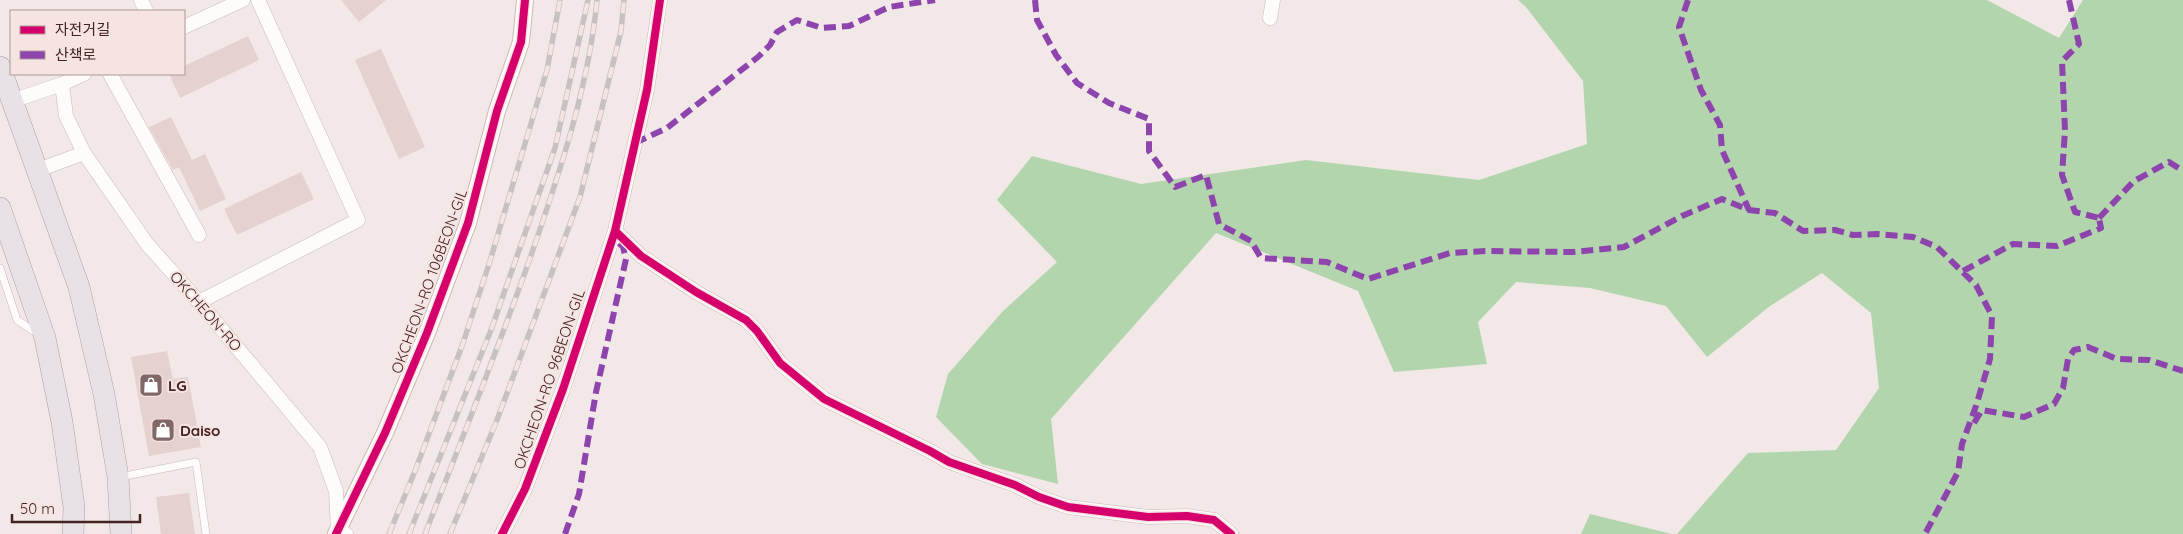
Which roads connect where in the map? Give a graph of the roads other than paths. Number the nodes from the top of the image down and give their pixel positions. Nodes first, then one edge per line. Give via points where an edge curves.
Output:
1 (243, 0) edge
2 (258, 0) edge
3 (525, 0) edge
4 (660, 0) edge
5 (1272, 0) edge
6 (1270, 18) dead end
7 (185, 27) edge
8 (0, 67) edge
9 (82, 75) edge
10 (111, 75) edge
11 (62, 84) junction
12 (12, 101) junction
13 (84, 153) junction
14 (38, 170) junction
15 (0, 208) edge
16 (615, 231) junction
17 (199, 235) dead end
18 (0, 268) edge
19 (199, 302) junction
20 (45, 338) junction
21 (118, 477) junction
22 (340, 533) edge
23 (73, 534) edge
24 (121, 534) edge
25 (206, 534) edge
26 (502, 534) edge
27 (1231, 534) edge

1 - 7 street
2 - 19 street via 358,220
3 - 22 street, OKCHEON-RO 106BEON-GIL via 521,42 497,111 468,223 385,433
4 - 16 street, OKCHEON-RO 96BEON-GIL via 647,90
5 - 6 street
8 - 12 main road
9 - 11 street
10 - 17 street
11 - 12 street
11 - 13 street, OKCHEON-RO via 66,116
12 - 14 main road
13 - 14 street
13 - 19 street, OKCHEON-RO via 147,244
14 - 21 main road via 79,287 104,394
15 - 20 main road
16 - 26 street, OKCHEON-RO 96BEON-GIL via 563,389 525,489
16 - 27 street via 640,256 746,320 758,331 780,363 824,399 949,462 1068,507 1148,517 1187,516 1214,520
18 - 20 lane via 17,320
19 - 22 street, OKCHEON-RO via 320,447 336,491
20 - 23 main road via 62,422 74,507
21 - 24 main road
21 - 25 lane via 196,462

